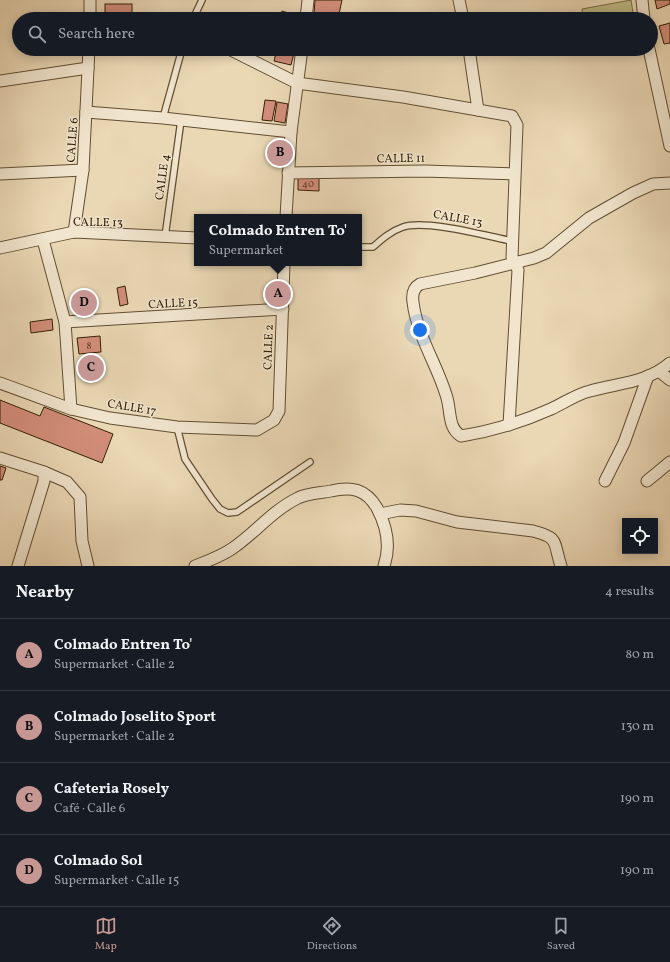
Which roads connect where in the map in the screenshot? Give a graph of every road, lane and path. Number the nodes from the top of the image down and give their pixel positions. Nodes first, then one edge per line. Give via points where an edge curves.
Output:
1 (90, 0) edge
2 (202, 0) edge
3 (308, 0) edge
4 (459, 0) edge
5 (642, 0) edge
6 (90, 12) edge
7 (196, 12) edge
8 (307, 12) edge
9 (462, 12) edge
10 (643, 12) edge
11 (89, 56) edge
12 (180, 56) edge
13 (243, 56) edge
14 (301, 56) edge
15 (470, 56) edge
16 (651, 56) edge
17 (88, 68) junction
18 (0, 81) edge
19 (296, 83) junction
20 (478, 110) junction
21 (86, 112) junction
22 (163, 118) junction
23 (181, 120) junction
24 (291, 132) junction
25 (670, 146) edge
26 (83, 170) junction
27 (288, 173) junction
28 (0, 174) edge
29 (514, 174) junction
30 (670, 183) edge
31 (286, 214) edge
32 (74, 232) junction
33 (165, 238) junction
34 (194, 238) edge
35 (43, 240) junction
36 (512, 242) junction
37 (362, 247) edge
38 (0, 248) edge
39 (515, 263) junction
40 (284, 266) edge
41 (283, 309) junction
42 (65, 322) junction
43 (670, 363) edge
44 (660, 372) junction
45 (648, 376) junction
46 (670, 380) edge
47 (0, 383) edge
48 (71, 409) junction
49 (510, 425) junction
50 (265, 426) joint
51 (177, 427) junction
52 (0, 458) edge
53 (310, 462) dead end
54 (670, 462) edge
55 (44, 472) junction
56 (605, 481) dead end
57 (647, 481) dead end
58 (380, 514) junction
59 (18, 566) edge
60 (88, 566) edge
61 (195, 566) edge
62 (384, 566) edge
63 (561, 566) edge

1 - 6 street
2 - 7 lane
3 - 8 street
4 - 9 street
5 - 10 street
11 - 17 street, CALLE 6
12 - 22 lane
13 - 19 street
14 - 19 street
15 - 20 street
16 - 25 street
17 - 18 street
17 - 21 street, CALLE 6
19 - 20 street
19 - 24 street
20 - 29 street via 512,116 515,119 517,125
21 - 22 street
21 - 26 street, CALLE 6
22 - 23 street
23 - 24 street
23 - 33 lane, CALLE 4
24 - 27 street
26 - 28 street
26 - 32 street, CALLE 6
27 - 29 street, CALLE 11 via 425,171
27 - 31 street
29 - 36 street
30 - 39 street via 653,184 633,193 589,218 546,253
32 - 33 street, CALLE 13
32 - 35 street, CALLE 13
33 - 34 street, CALLE 13
35 - 38 street, CALLE 13
35 - 42 street
36 - 37 lane, CALLE 13 via 437,226 404,226 386,235 373,247
36 - 39 street via 512,257
39 - 49 street via 518,270
39 - 49 street via 420,284 412,293 416,317 447,397 452,429 461,436
40 - 41 street, CALLE 2
41 - 42 street, CALLE 15
41 - 50 street, CALLE 2 via 279,411 274,420
42 - 48 street
43 - 44 street
44 - 45 street
44 - 46 street
45 - 49 street via 627,384 589,391
45 - 56 street via 624,443
47 - 48 street, CALLE 17
48 - 51 street, CALLE 17 via 110,418
50 - 51 street, CALLE 17 via 257,430
51 - 53 lane via 185,459 212,499 220,509 228,513 237,512
52 - 55 street
54 - 57 street
55 - 59 street via 44,481
55 - 60 street via 67,482 80,497 82,541
58 - 61 street via 371,499 358,489 341,488 299,497 261,524 234,548
58 - 62 street via 387,533 388,548
58 - 63 street via 400,510 416,511 458,522 544,534 556,543

